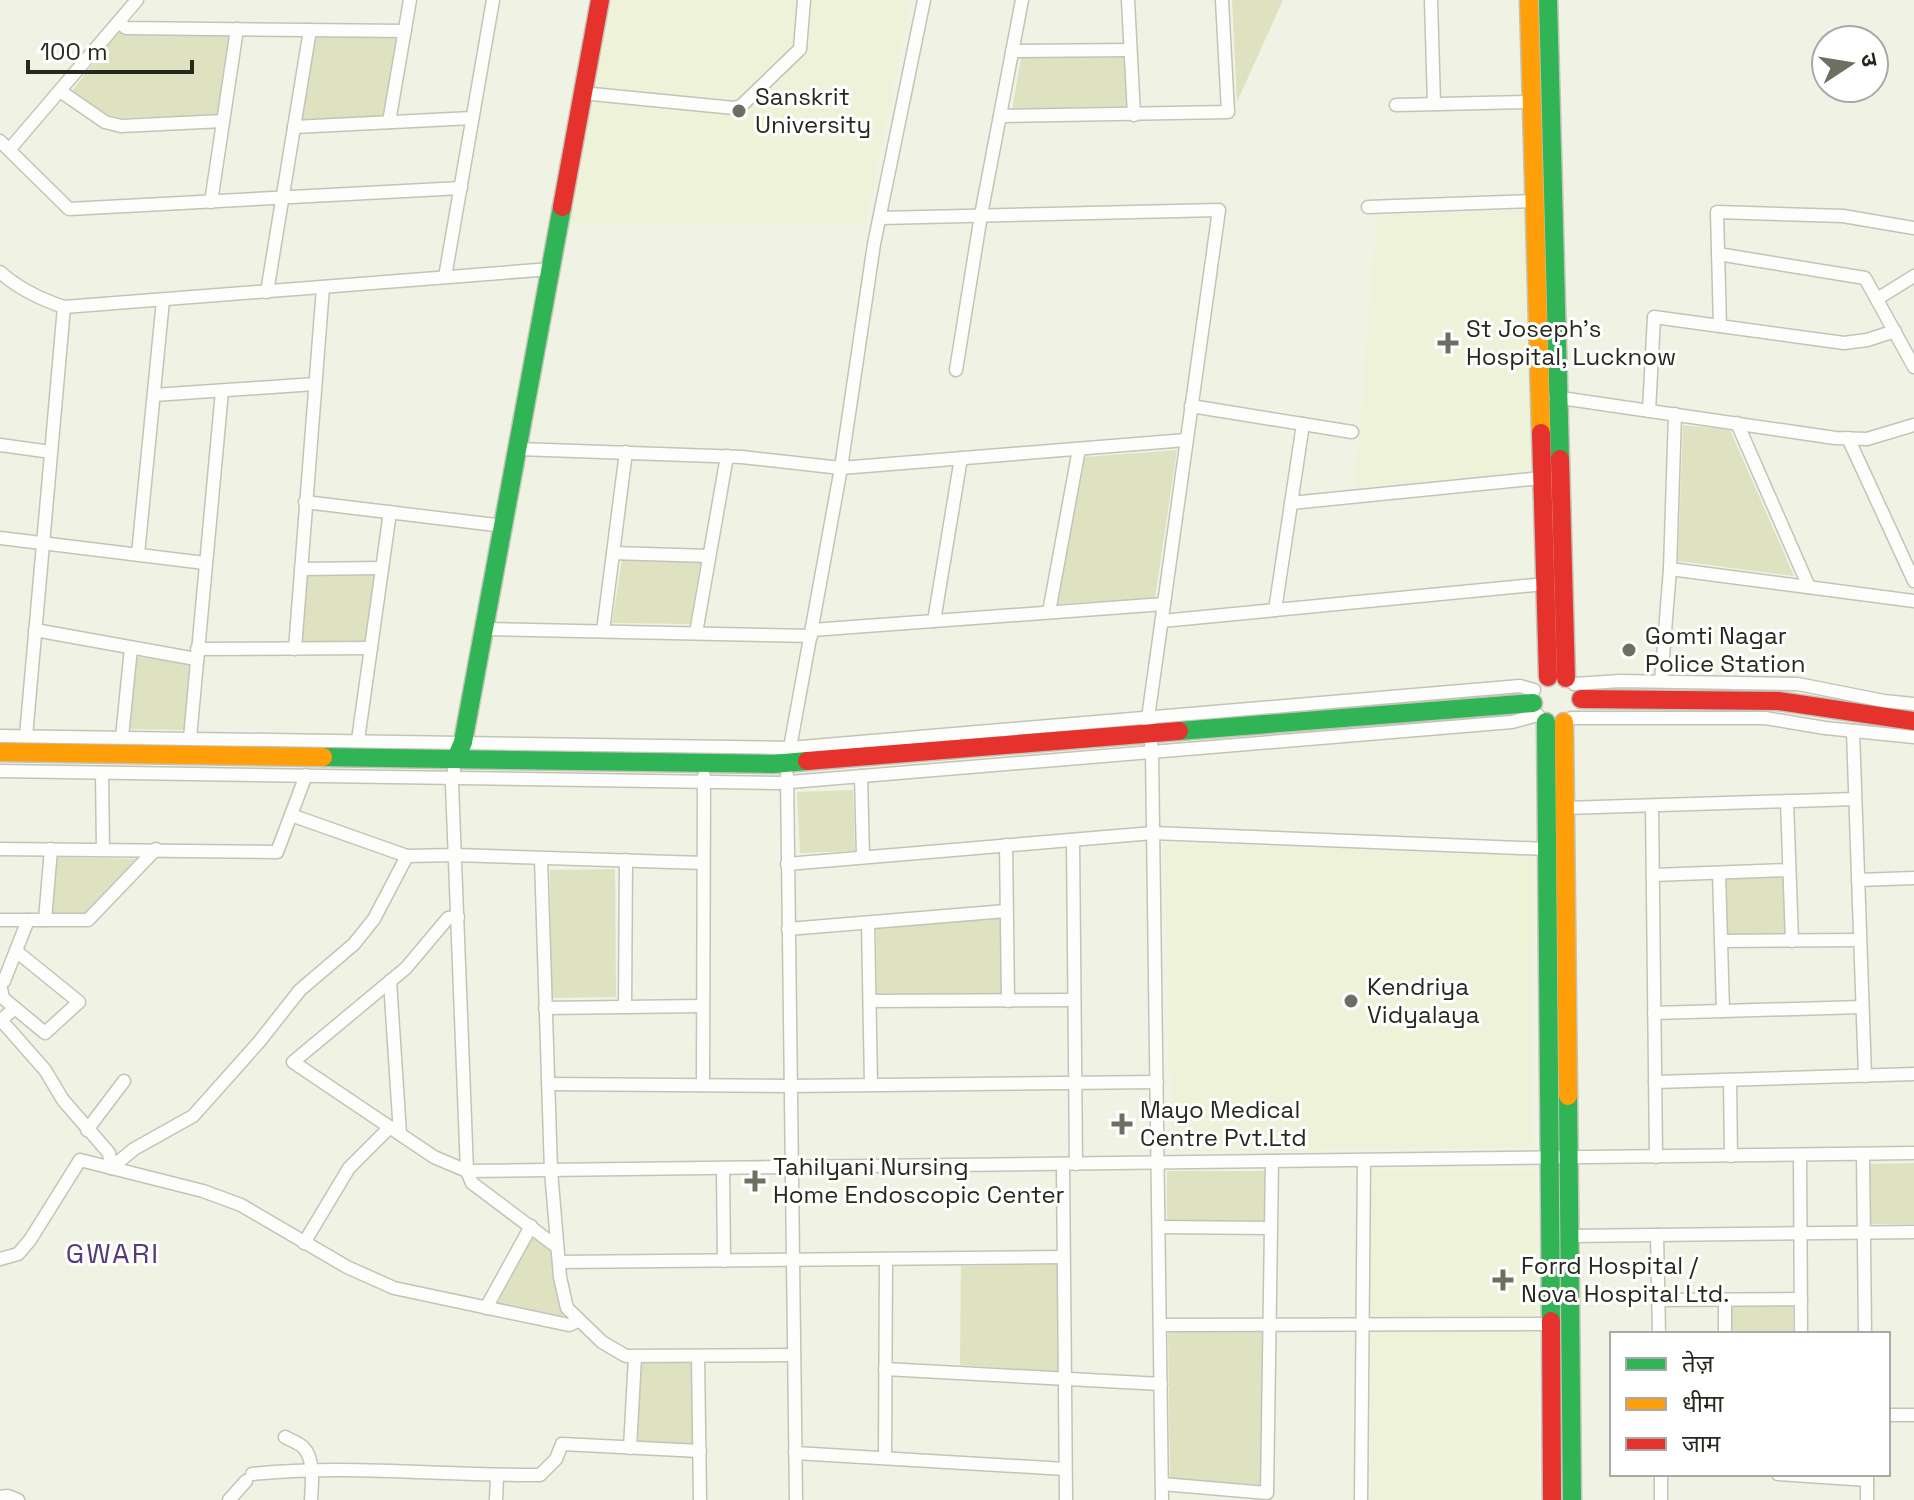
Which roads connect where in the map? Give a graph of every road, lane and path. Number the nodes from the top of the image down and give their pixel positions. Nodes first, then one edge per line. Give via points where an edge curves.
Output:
1 (137, 0) edge
2 (410, 0) edge
3 (493, 0) edge
4 (589, 0) edge
5 (600, 0) edge
6 (804, 0) edge
7 (924, 0) edge
8 (1022, 0) edge
9 (1128, 0) edge
10 (1222, 0) edge
11 (1431, 0) edge
12 (1529, 0) edge
13 (1548, 0) edge
14 (119, 22) junction
15 (237, 29) junction
16 (310, 30) junction
17 (405, 31) junction
18 (1130, 50) junction
19 (1012, 51) junction
20 (60, 91) junction
21 (582, 93) junction
22 (1531, 102) junction
23 (1434, 104) junction
24 (1396, 105) dead end
25 (1134, 115) junction
26 (1000, 116) junction
27 (472, 118) junction
28 (223, 121) junction
29 (389, 122) junction
30 (294, 127) junction
31 (5, 146) edge
32 (461, 188) junction
33 (282, 197) junction
34 (1533, 201) junction
35 (211, 202) junction
36 (1368, 207) dead end
37 (981, 215) junction
38 (880, 218) junction
39 (1914, 228) edge
40 (1718, 254) junction
41 (546, 269) junction
42 (0, 272) edge
43 (1914, 276) edge
44 (445, 277) junction
45 (323, 287) junction
46 (267, 292) junction
47 (1877, 299) junction
48 (163, 300) junction
49 (64, 307) junction
50 (1720, 326) junction
51 (1895, 331) junction
52 (1912, 357) edge
53 (956, 370) dead end
54 (315, 384) junction
55 (222, 391) junction
56 (154, 395) junction
57 (1539, 395) junction
58 (1558, 397) junction
59 (1191, 406) junction
60 (1649, 411) junction
61 (1675, 414) junction
62 (1737, 423) junction
63 (1303, 424) junction
64 (1914, 425) edge
65 (1352, 432) dead end
66 (1848, 438) junction
67 (1186, 440) junction
68 (0, 445) edge
69 (519, 449) junction
70 (1079, 449) junction
71 (51, 452) junction
72 (626, 452) junction
73 (727, 456) junction
74 (961, 458) junction
75 (841, 468) junction
76 (1541, 478) junction
77 (305, 502) junction
78 (1291, 503) junction
79 (390, 512) junction
80 (499, 525) junction
81 (0, 538) edge
82 (43, 543) junction
83 (613, 553) junction
84 (138, 554) junction
85 (709, 556) junction
86 (205, 563) junction
87 (382, 568) junction
88 (301, 569) junction
89 (1670, 569) junction
90 (1914, 581) edge
91 (1545, 584) junction
92 (1809, 587) junction
93 (1914, 601) edge
94 (1164, 604) junction
95 (1275, 610) junction
96 (1049, 612) junction
97 (934, 621) junction
98 (1162, 621) junction
99 (485, 629) junction
100 (35, 630) junction
101 (603, 631) junction
102 (696, 633) junction
103 (811, 633) junction
104 (131, 648) junction
105 (371, 648) junction
106 (295, 649) junction
107 (197, 654) junction
108 (1661, 681) junction
109 (1555, 701) junction
110 (1914, 704) edge
111 (1914, 721) edge
112 (1853, 731) junction
113 (1150, 735) junction
114 (0, 736) edge
115 (26, 736) junction
116 (122, 737) junction
117 (1914, 737) edge
118 (190, 738) junction
119 (358, 740) junction
120 (0, 752) edge
121 (456, 755) junction
122 (788, 765) junction
123 (0, 771) edge
124 (102, 773) junction
125 (704, 773) junction
126 (306, 775) junction
127 (861, 776) junction
128 (1855, 799) junction
129 (1787, 801) junction
130 (1652, 807) junction
131 (1565, 808) junction
132 (291, 815) junction
133 (1153, 833) junction
134 (1073, 840) junction
135 (1006, 845) junction
136 (0, 849) edge
137 (51, 849) junction
138 (103, 849) junction
139 (156, 849) junction
140 (1546, 849) junction
141 (455, 855) junction
142 (407, 856) junction
143 (863, 857) junction
144 (541, 858) junction
145 (626, 860) junction
146 (703, 863) junction
147 (787, 864) junction
148 (1789, 870) junction
149 (1719, 873) junction
150 (1653, 875) junction
151 (1914, 878) edge
152 (1858, 880) junction
153 (1006, 911) junction
154 (458, 917) junction
155 (0, 920) edge
156 (28, 920) junction
157 (45, 920) junction
158 (868, 923) junction
159 (788, 929) junction
160 (1860, 940) junction
161 (1721, 941) junction
162 (1792, 941) junction
163 (16, 951) junction
164 (390, 981) junction
165 (0, 982) edge
166 (1074, 1000) junction
167 (870, 1001) junction
168 (1008, 1001) junction
169 (703, 1006) junction
170 (625, 1007) junction
171 (1862, 1007) junction
172 (15, 1008) junction
173 (545, 1008) junction
174 (1723, 1011) junction
175 (1654, 1013) junction
176 (1914, 1074) edge
177 (1865, 1076) junction
178 (1730, 1080) junction
179 (124, 1081) dead end
180 (1157, 1082) junction
181 (1655, 1082) junction
182 (1075, 1083) junction
183 (548, 1084) junction
184 (703, 1085) junction
185 (871, 1085) junction
186 (789, 1086) junction
187 (87, 1130) junction
188 (395, 1130) junction
189 (1914, 1153) edge
190 (1863, 1154) junction
191 (1800, 1155) junction
192 (1731, 1156) junction
193 (1656, 1157) junction
194 (1548, 1158) junction
195 (1569, 1158) junction
196 (1364, 1160) junction
197 (1272, 1161) junction
198 (1158, 1162) junction
199 (1069, 1164) junction
200 (790, 1167) junction
201 (111, 1168) junction
202 (723, 1168) junction
203 (467, 1171) junction
204 (551, 1171) junction
205 (531, 1226) junction
206 (1159, 1227) junction
207 (1270, 1228) junction
208 (1864, 1232) junction
209 (1914, 1232) edge
210 (1800, 1233) junction
211 (1657, 1235) junction
212 (1570, 1236) junction
213 (304, 1243) junction
214 (557, 1247) junction
215 (1063, 1257) junction
216 (0, 1259) edge
217 (886, 1259) junction
218 (791, 1260) junction
219 (724, 1261) junction
220 (559, 1262) junction
221 (1801, 1299) junction
222 (1658, 1300) junction
223 (1725, 1300) junction
224 (486, 1308) junction
225 (578, 1321) junction
226 (1270, 1324) junction
227 (1362, 1324) junction
228 (1550, 1324) junction
229 (1160, 1325) junction
230 (1659, 1332) edge
231 (1725, 1332) edge
232 (1801, 1332) edge
233 (1865, 1332) edge
234 (793, 1355) junction
235 (698, 1356) junction
236 (635, 1357) junction
237 (885, 1369) junction
238 (1065, 1379) junction
239 (1161, 1384) junction
240 (1890, 1415) edge
241 (1914, 1415) edge
242 (285, 1437) dead end
243 (630, 1448) junction
244 (700, 1451) junction
245 (795, 1453) junction
246 (885, 1458) junction
247 (312, 1469) junction
248 (1065, 1469) junction
249 (497, 1476) junction
250 (1661, 1476) edge
251 (1834, 1476) edge
252 (1867, 1477) edge
253 (1162, 1484) junction
254 (0, 1497) edge
255 (18, 1500) edge
256 (229, 1500) edge
257 (311, 1500) edge
258 (496, 1500) edge
259 (700, 1500) edge
260 (796, 1500) edge
261 (1066, 1500) edge
262 (1162, 1500) edge
263 (1361, 1500) edge
264 (1552, 1500) edge
265 (1572, 1500) edge
266 (1661, 1500) edge
267 (1867, 1500) edge

1 - 14 street
2 - 17 street
3 - 27 street
4 - 41 street
5 - 21 street
6 - 21 street via 800,49 741,106
7 - 38 street
8 - 19 street
9 - 18 street
10 - 25 street via 1228,112
11 - 23 street
12 - 22 street
13 - 58 street
14 - 15 street via 126,28
14 - 20 street
15 - 16 street
15 - 28 street
16 - 17 street
16 - 30 street
17 - 29 street
18 - 19 street
18 - 25 street
19 - 26 street
20 - 28 street via 105,122 121,126
20 - 31 street
21 - 41 street
22 - 23 street
22 - 34 street
23 - 24 street
25 - 26 street
26 - 37 street
27 - 29 street
27 - 32 street
28 - 35 street
29 - 30 street
30 - 33 street
31 - 35 street via 69,209
32 - 33 street
32 - 44 street
33 - 35 street
33 - 46 street
34 - 36 street
34 - 57 street
37 - 38 street
37 - 53 street
37 - 59 street via 1219,210
38 - 75 street
39 - 40 street via 1843,216 1717,212
40 - 47 street via 1865,278
40 - 50 street
41 - 44 street
41 - 69 street
41 - 80 street
42 - 49 street via 42,300
43 - 47 street
44 - 45 street
45 - 46 street
45 - 54 street
46 - 48 street
47 - 51 street
48 - 49 street
48 - 56 street
49 - 71 street
50 - 51 street via 1844,343
50 - 60 street via 1654,317
51 - 52 street
54 - 55 street
54 - 77 street
55 - 56 street
55 - 86 street
56 - 84 street
57 - 58 street
57 - 76 street
58 - 60 street
58 - 109 street
59 - 63 street
59 - 67 street
60 - 61 street
61 - 62 street
61 - 89 street
62 - 66 street
62 - 92 street
63 - 65 street
63 - 78 street
64 - 66 street via 1867,439
66 - 90 street
67 - 70 street
67 - 94 street
68 - 71 street
69 - 72 street
69 - 80 street
70 - 74 street
70 - 96 street
71 - 82 street
72 - 73 street
72 - 83 street
73 - 75 street
73 - 85 street
74 - 75 street
74 - 97 street
75 - 103 street
76 - 78 street
76 - 91 street
77 - 79 street
77 - 88 street
78 - 95 street
79 - 80 street
79 - 87 street
80 - 99 street
80 - 121 street
81 - 82 street
82 - 84 street
82 - 100 street
83 - 85 street
83 - 101 street
84 - 86 street
85 - 102 street
86 - 107 street
87 - 88 street
87 - 105 street
88 - 106 street
89 - 92 street
89 - 108 street
91 - 95 street
91 - 109 street
92 - 93 street
94 - 96 street
94 - 98 street
95 - 98 street
96 - 97 street
97 - 103 street
98 - 113 street
99 - 101 street
99 - 121 street
100 - 104 street
100 - 115 street
101 - 102 street
102 - 103 street
103 - 122 street
104 - 107 street
104 - 116 street
105 - 106 street
105 - 119 street
106 - 107 street
107 - 118 street
108 - 109 street
108 - 110 street via 1798,684
109 - 111 street via 1778,701
109 - 112 street via 1765,718
109 - 113 street
109 - 131 street
109 - 140 street
112 - 117 street
112 - 128 street
113 - 122 street
113 - 127 street
113 - 133 street
114 - 115 street
115 - 116 street
116 - 118 street
118 - 119 street
119 - 121 street
120 - 121 street
121 - 122 street
121 - 125 street
121 - 126 street
121 - 141 street
122 - 125 street
122 - 127 street
122 - 147 street
123 - 124 street
124 - 126 street
124 - 138 street
125 - 146 street
126 - 132 street
127 - 143 street
128 - 129 street
128 - 152 street
129 - 130 street
129 - 148 street
130 - 131 street
130 - 150 street
131 - 195 street
132 - 139 street via 277,852
132 - 142 street
133 - 134 street
133 - 140 street
133 - 180 street
134 - 135 street
134 - 166 street
135 - 143 street
135 - 153 street
136 - 137 street
137 - 138 street
137 - 157 street
138 - 139 street
139 - 157 street via 88,920
140 - 194 street
141 - 142 street
141 - 144 street
141 - 154 street
142 - 201 street via 374,919 354,944 300,990 193,1116
143 - 147 street
144 - 145 street
144 - 173 street
145 - 146 street
145 - 170 street
146 - 169 street
147 - 159 street
148 - 149 street
148 - 162 street
149 - 150 street
149 - 161 street
150 - 175 street
151 - 152 street
152 - 160 street
153 - 158 street
153 - 168 street
154 - 164 street via 448,918
154 - 203 street
155 - 156 street
156 - 157 street
156 - 163 street
158 - 159 street
158 - 167 street
159 - 186 street
160 - 162 street
160 - 171 street
161 - 162 street
161 - 174 street
163 - 165 street
163 - 172 street via 79,1002 45,1033
164 - 188 street
164 - 188 street via 293,1062
165 - 172 street via 3,998
166 - 168 street
166 - 182 street
167 - 168 street
167 - 185 street
169 - 170 street
169 - 184 street
170 - 173 street
171 - 174 street
171 - 177 street
172 - 187 street via 1,1020
173 - 183 street
174 - 175 street
175 - 181 street
176 - 177 street
177 - 178 street
178 - 181 street
178 - 192 street
179 - 187 street
180 - 182 street
180 - 198 street
181 - 193 street
182 - 185 street
182 - 199 street
183 - 184 street
183 - 204 street
184 - 186 street
185 - 186 street
186 - 200 street
187 - 201 street via 109,1153
188 - 203 street via 434,1157
188 - 213 street via 349,1168
189 - 190 street
190 - 191 street
190 - 208 street
191 - 192 street
191 - 210 street
192 - 193 street
193 - 195 street
194 - 195 street
194 - 196 street
194 - 228 street
195 - 212 street
196 - 197 street
196 - 227 street
197 - 198 street
197 - 207 street
198 - 199 street
198 - 206 street
199 - 200 street
199 - 215 street
200 - 202 street
200 - 218 street
201 - 213 street via 241,1205
201 - 216 street via 80,1160 30,1240 18,1254
202 - 204 street
202 - 219 street
203 - 204 street
203 - 205 street via 472,1183
204 - 214 street
205 - 214 street
205 - 224 street
206 - 207 street
206 - 229 street
207 - 226 street
208 - 209 street
208 - 210 street
208 - 233 street
210 - 211 street
210 - 221 street
211 - 212 street
211 - 222 street
212 - 265 street
213 - 224 street via 394,1288
214 - 220 street
215 - 217 street
215 - 238 street
217 - 218 street
217 - 237 street
218 - 219 street
218 - 234 street
219 - 220 street
220 - 225 street via 567,1308
221 - 223 street
221 - 232 street
222 - 223 street
222 - 230 street
223 - 231 street
224 - 225 street via 569,1325
225 - 236 street via 602,1342
226 - 227 street
226 - 229 street
226 - 253 street via 1267,1493
227 - 228 street
227 - 263 street
228 - 264 street
229 - 239 street
234 - 235 street
234 - 245 street
235 - 236 street
235 - 244 street
236 - 243 street
237 - 238 street
237 - 246 street
238 - 239 street
238 - 248 street
239 - 253 street
240 - 241 street
242 - 247 street via 303,1447
243 - 244 street
243 - 249 street via 562,1444 540,1475
244 - 259 street
245 - 246 street
245 - 260 street
246 - 248 street
247 - 249 street
247 - 256 street via 249,1478
247 - 257 street
248 - 261 street
249 - 258 street
250 - 266 street
251 - 252 street
252 - 267 street
253 - 262 street
254 - 255 street

